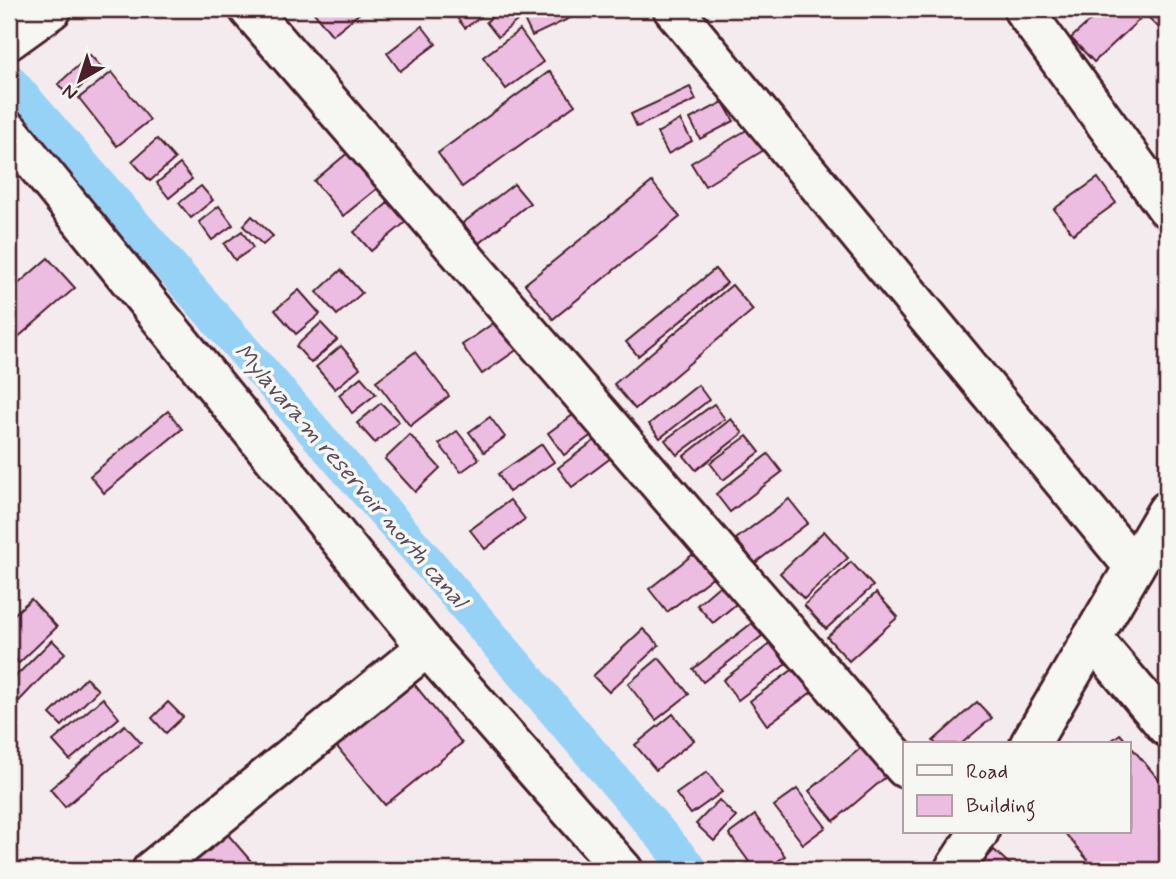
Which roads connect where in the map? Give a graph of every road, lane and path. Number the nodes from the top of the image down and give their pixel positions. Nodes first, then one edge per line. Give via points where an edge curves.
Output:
1 (52, 9) edge
2 (248, 9) edge
3 (673, 9) edge
4 (1023, 9) edge
5 (9, 40) edge
6 (9, 131) edge
7 (1167, 208) edge
8 (1167, 511) edge
9 (1134, 567) junction
10 (1092, 638) junction
11 (427, 648) junction
12 (1167, 727) edge
13 (1031, 742) edge
14 (903, 766) edge
15 (152, 870) edge
16 (623, 870) edge

1 - 5 street
2 - 14 street
3 - 9 street
4 - 7 street
6 - 11 street
8 - 9 street
9 - 10 street
10 - 12 street
10 - 13 street
11 - 15 street
11 - 16 street

